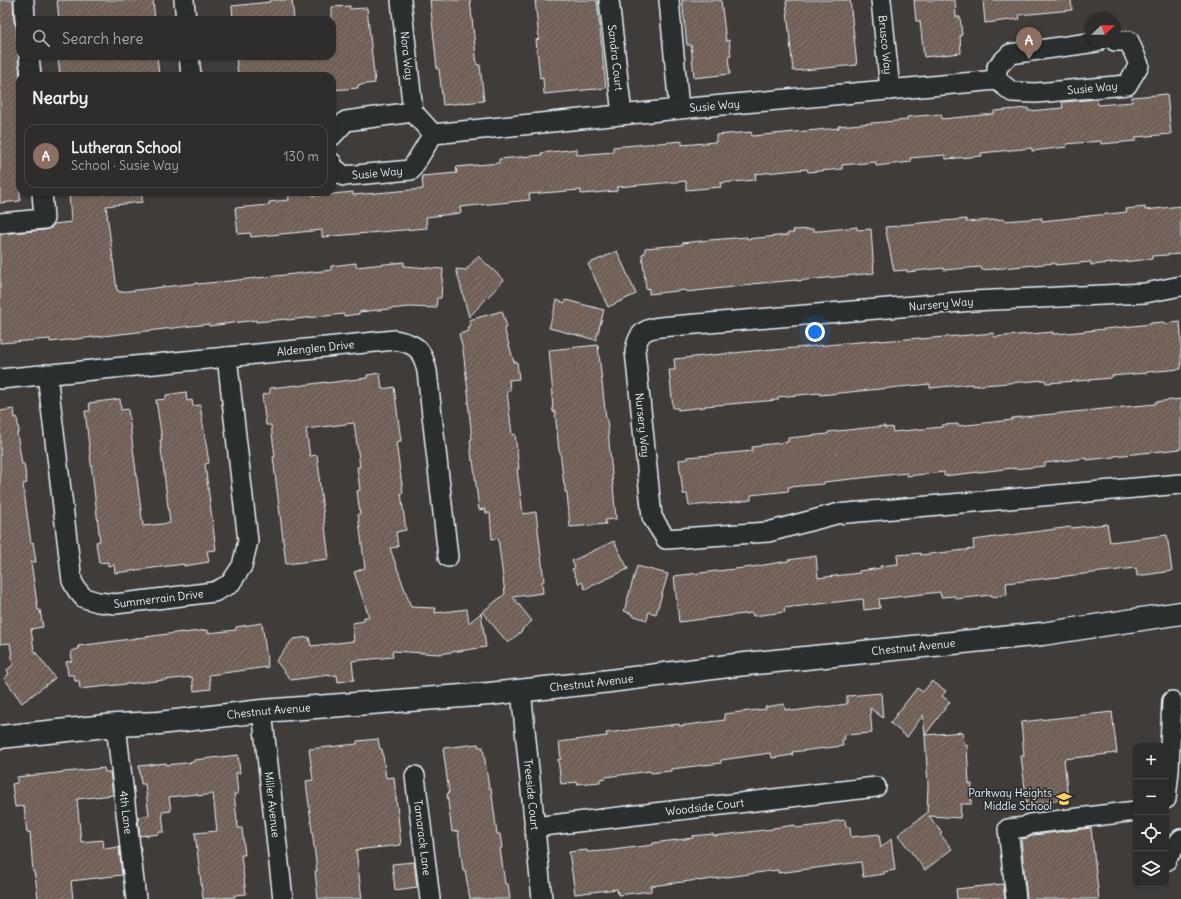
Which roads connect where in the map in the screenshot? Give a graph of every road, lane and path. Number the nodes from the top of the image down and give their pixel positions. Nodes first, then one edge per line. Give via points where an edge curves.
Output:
1 (24, 0) edge
2 (184, 0) edge
3 (401, 0) edge
4 (609, 0) edge
5 (669, 0) edge
6 (881, 0) edge
7 (25, 16) edge
8 (186, 16) edge
9 (1121, 41) edge
10 (1085, 44) edge
11 (29, 60) edge
12 (189, 60) edge
13 (31, 72) edge
14 (191, 72) edge
15 (997, 80) junction
16 (890, 90) junction
17 (679, 109) junction
18 (413, 112) junction
19 (622, 115) junction
20 (336, 132) edge
21 (433, 134) junction
22 (336, 169) edge
23 (42, 196) edge
24 (0, 223) edge
25 (1181, 286) edge
26 (227, 357) junction
27 (47, 374) junction
28 (0, 379) edge
29 (1181, 484) edge
30 (448, 557) dead end
31 (1181, 613) edge
32 (521, 690) junction
33 (1172, 701) dead end
34 (262, 710) junction
35 (116, 725) junction
36 (0, 737) edge
37 (415, 776) dead end
38 (1168, 779) edge
39 (876, 787) dead end
40 (1133, 811) edge
41 (534, 827) junction
42 (1181, 839) edge
43 (1169, 854) edge
44 (136, 899) edge
45 (283, 899) edge
46 (430, 899) edge
47 (542, 899) edge
48 (1016, 899) edge

1 - 7 street
2 - 8 street
3 - 18 street, Nora Way
4 - 19 street, Sandra Court
5 - 17 street
6 - 16 street, Brusco Way
9 - 15 street, Susie Way via 1129,41 1139,65 1127,85 1012,92
10 - 15 street via 1010,54 997,67
11 - 13 street
12 - 14 street
15 - 16 street, Susie Way
16 - 17 street, Susie Way
17 - 19 street, Susie Way
18 - 20 street via 346,121
18 - 21 street
19 - 21 street, Susie Way
21 - 22 street, Susie Way via 411,170 344,176
23 - 24 street via 44,219
25 - 29 street, Nursery Way via 1145,293 972,301 660,327 640,334 635,351 652,517 666,539 768,532 836,514
26 - 27 street, Aldenglen Drive
26 - 27 street, Summerrain Drive via 248,541 242,566 230,584 214,592 115,604 84,598 72,582
26 - 30 street, Aldenglen Drive via 395,340 410,343 418,349 427,371
27 - 28 street, Aldenglen Drive
31 - 32 main road, Chestnut Avenue via 1042,634
32 - 34 main road, Chestnut Avenue
32 - 41 street, Treeside Court
33 - 38 street
34 - 35 main road, Chestnut Avenue via 159,723
34 - 45 street, Miller Avenue
35 - 36 main road, Chestnut Avenue
35 - 44 street, 4th Lane
37 - 46 street, Tamarack Lane
39 - 41 street, Woodside Court
40 - 48 street via 1008,829
41 - 47 street, Treeside Court
42 - 43 street

